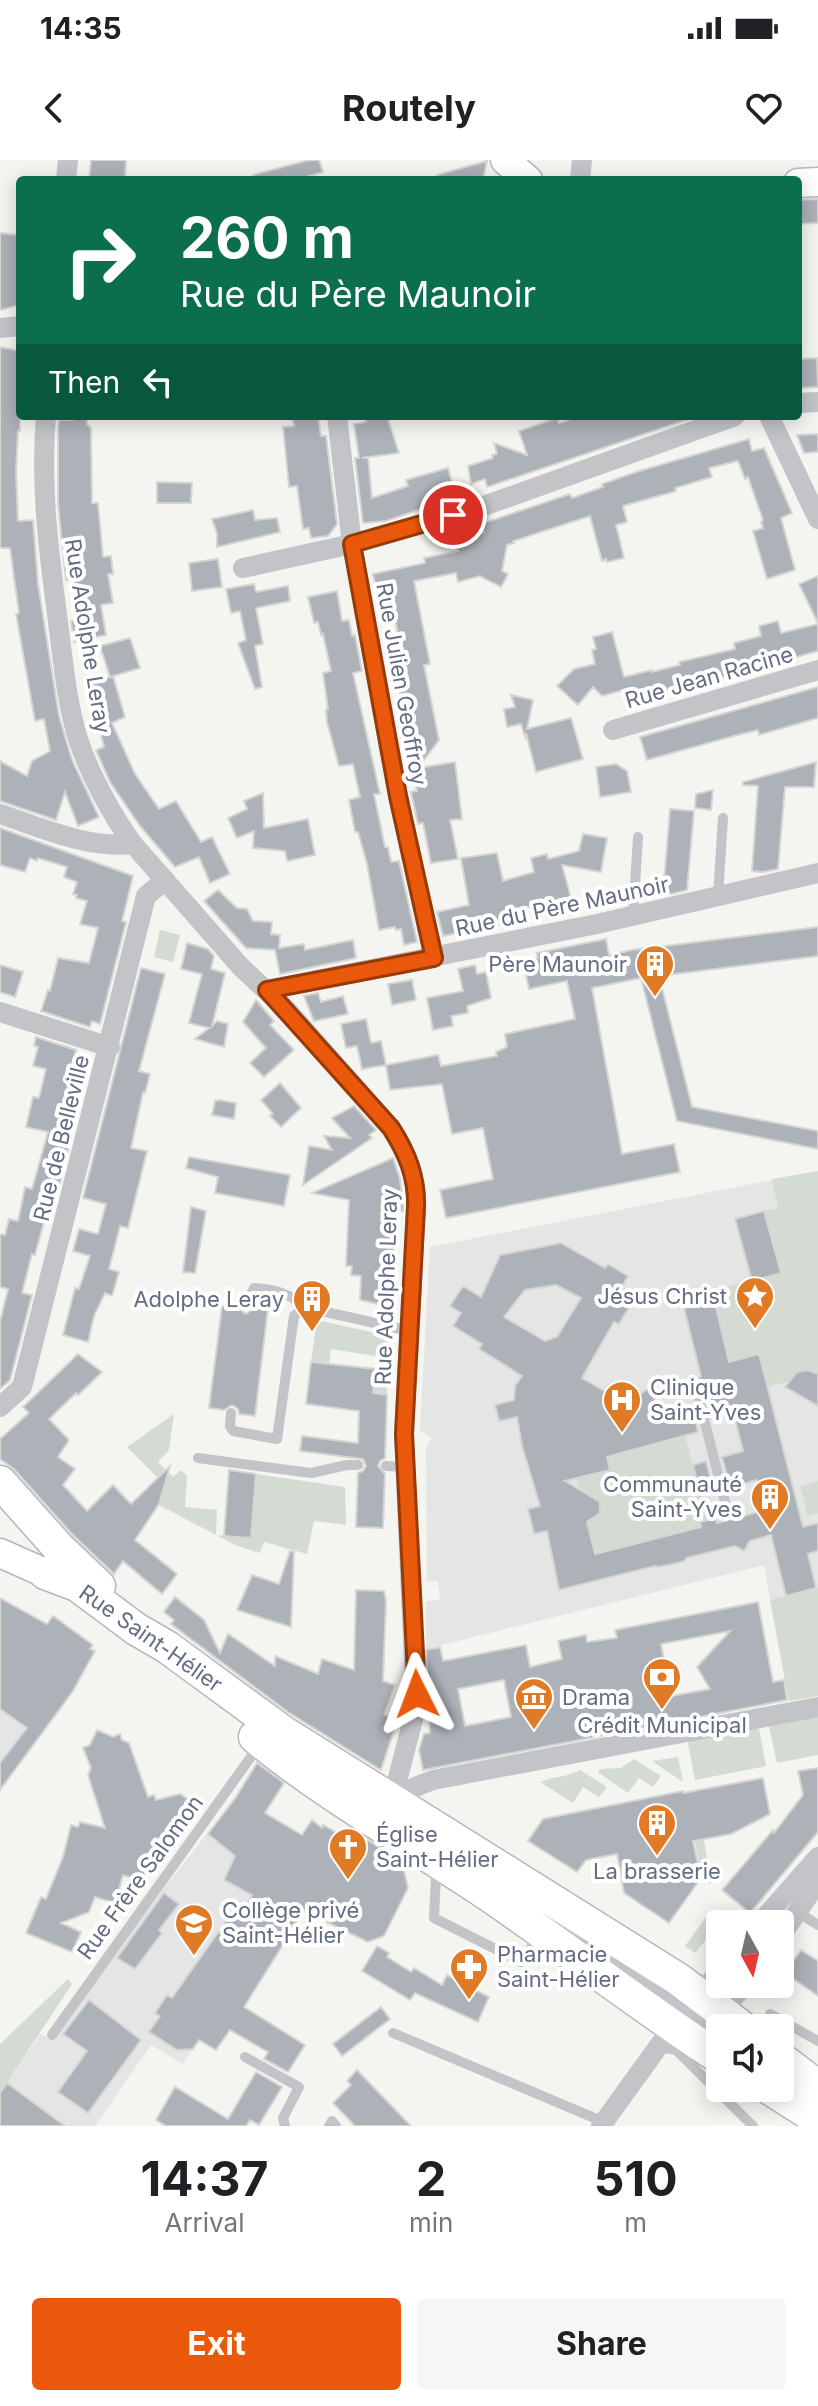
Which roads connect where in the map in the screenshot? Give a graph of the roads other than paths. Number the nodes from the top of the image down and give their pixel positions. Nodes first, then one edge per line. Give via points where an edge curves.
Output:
1 (46, 420) edge
2 (337, 420) edge
3 (724, 420) edge
4 (771, 420) edge
5 (818, 519) edge
6 (352, 544) junction
7 (243, 568) dead end
8 (818, 670) edge
9 (613, 730) dead end
10 (0, 814) edge
11 (723, 818) dead end
12 (638, 837) dead end
13 (133, 844) junction
14 (818, 873) edge
15 (165, 880) junction
16 (718, 896) junction
17 (633, 916) junction
18 (434, 958) junction
19 (267, 990) junction
20 (0, 1012) edge
21 (110, 1047) junction
22 (246, 1306) dead end
23 (304, 1307) junction
24 (410, 1331) junction
25 (697, 1391) dead end
26 (0, 1407) edge
27 (231, 1413) dead end
28 (198, 1458) dead end
29 (358, 1465) dead end
30 (0, 1482) edge
31 (0, 1502) edge
32 (726, 1506) dead end
33 (0, 1553) edge
34 (45, 1573) junction
35 (167, 1647) junction
36 (818, 1707) edge
37 (262, 1743) junction
38 (382, 1809) junction
39 (818, 1857) edge
40 (430, 1858) junction
41 (818, 1882) edge
42 (496, 1900) junction
43 (780, 1900) junction
44 (771, 1910) edge
45 (798, 1912) junction
46 (794, 1918) edge
47 (818, 1925) edge
48 (541, 1932) junction
49 (731, 1998) edge
50 (713, 2014) edge
51 (706, 2018) edge
52 (706, 2018) edge
53 (706, 2018) edge
54 (706, 2021) edge
55 (706, 2021) edge
56 (393, 2033) dead end
57 (52, 2035) dead end
58 (794, 2036) edge
59 (818, 2041) edge
60 (245, 2057) dead end
61 (794, 2069) edge
62 (706, 2080) edge
63 (818, 2087) edge
64 (729, 2102) edge
65 (791, 2102) edge
66 (818, 2119) edge
67 (602, 2124) edge
68 (285, 2126) edge
69 (329, 2126) edge
70 (336, 2126) edge
71 (753, 2126) edge

1 - 13 street, Rue Adolphe Leray via 46,536 79,743
2 - 6 street, Rue Julien Geoffroy
3 - 6 street via 478,508
4 - 5 street
6 - 7 street
6 - 18 street, Rue Julien Geoffroy
8 - 9 street, Rue Jean Racine
10 - 13 street via 66,836 114,846
11 - 16 lane
12 - 17 lane
13 - 15 street, Rue Adolphe Leray
14 - 16 street, Rue du Père Maunoir
15 - 19 street, Rue Adolphe Leray
15 - 21 street, Rue de Belleville via 146,896
16 - 17 street, Rue du Père Maunoir
17 - 18 street, Rue du Père Maunoir
18 - 19 street, Rue du Père Maunoir
19 - 24 street, Rue Adolphe Leray via 391,1128 409,1159 416,1194
20 - 21 street
21 - 26 street, Rue de Belleville via 22,1387
22 - 23 lane via 254,1288 261,1288
23 - 24 lane
23 - 27 lane via 294,1316 277,1439 233,1431
24 - 38 street, Rue Adolphe Leray via 404,1434 396,1466 411,1588 416,1708 396,1785
25 - 32 lane
28 - 29 lane via 311,1473
30 - 35 main road via 77,1567
31 - 34 main road via 28,1535
33 - 34 main road
34 - 35 main road, Rue Saint-Hélier via 77,1585
34 - 37 main road, Rue Saint-Hélier via 79,1608
35 - 38 main road, Rue Saint-Hélier
36 - 38 street via 433,1780
37 - 38 main road, Rue Saint-Hélier
37 - 57 lane, Rue Frère Salomon
38 - 40 main road, Rue Saint-Hélier
38 - 51 main road, Rue Saint-Hélier
39 - 43 street
40 - 42 main road, Rue Saint-Hélier
40 - 48 lane via 436,1876 434,1918 521,1962
41 - 45 street
42 - 48 main road, Rue Saint-Hélier
42 - 52 street, Rue Saint-Hélier via 531,1910
43 - 44 street
43 - 45 lane
45 - 46 street
45 - 47 lane
48 - 53 main road, Rue Saint-Hélier
49 - 50 street
54 - 67 street
55 - 62 lane via 672,2047
56 - 67 lane
58 - 59 lane
60 - 68 lane via 299,2087 283,2118
61 - 63 main road
64 - 71 lane
65 - 66 main road
69 - 70 lane via 332,2121

